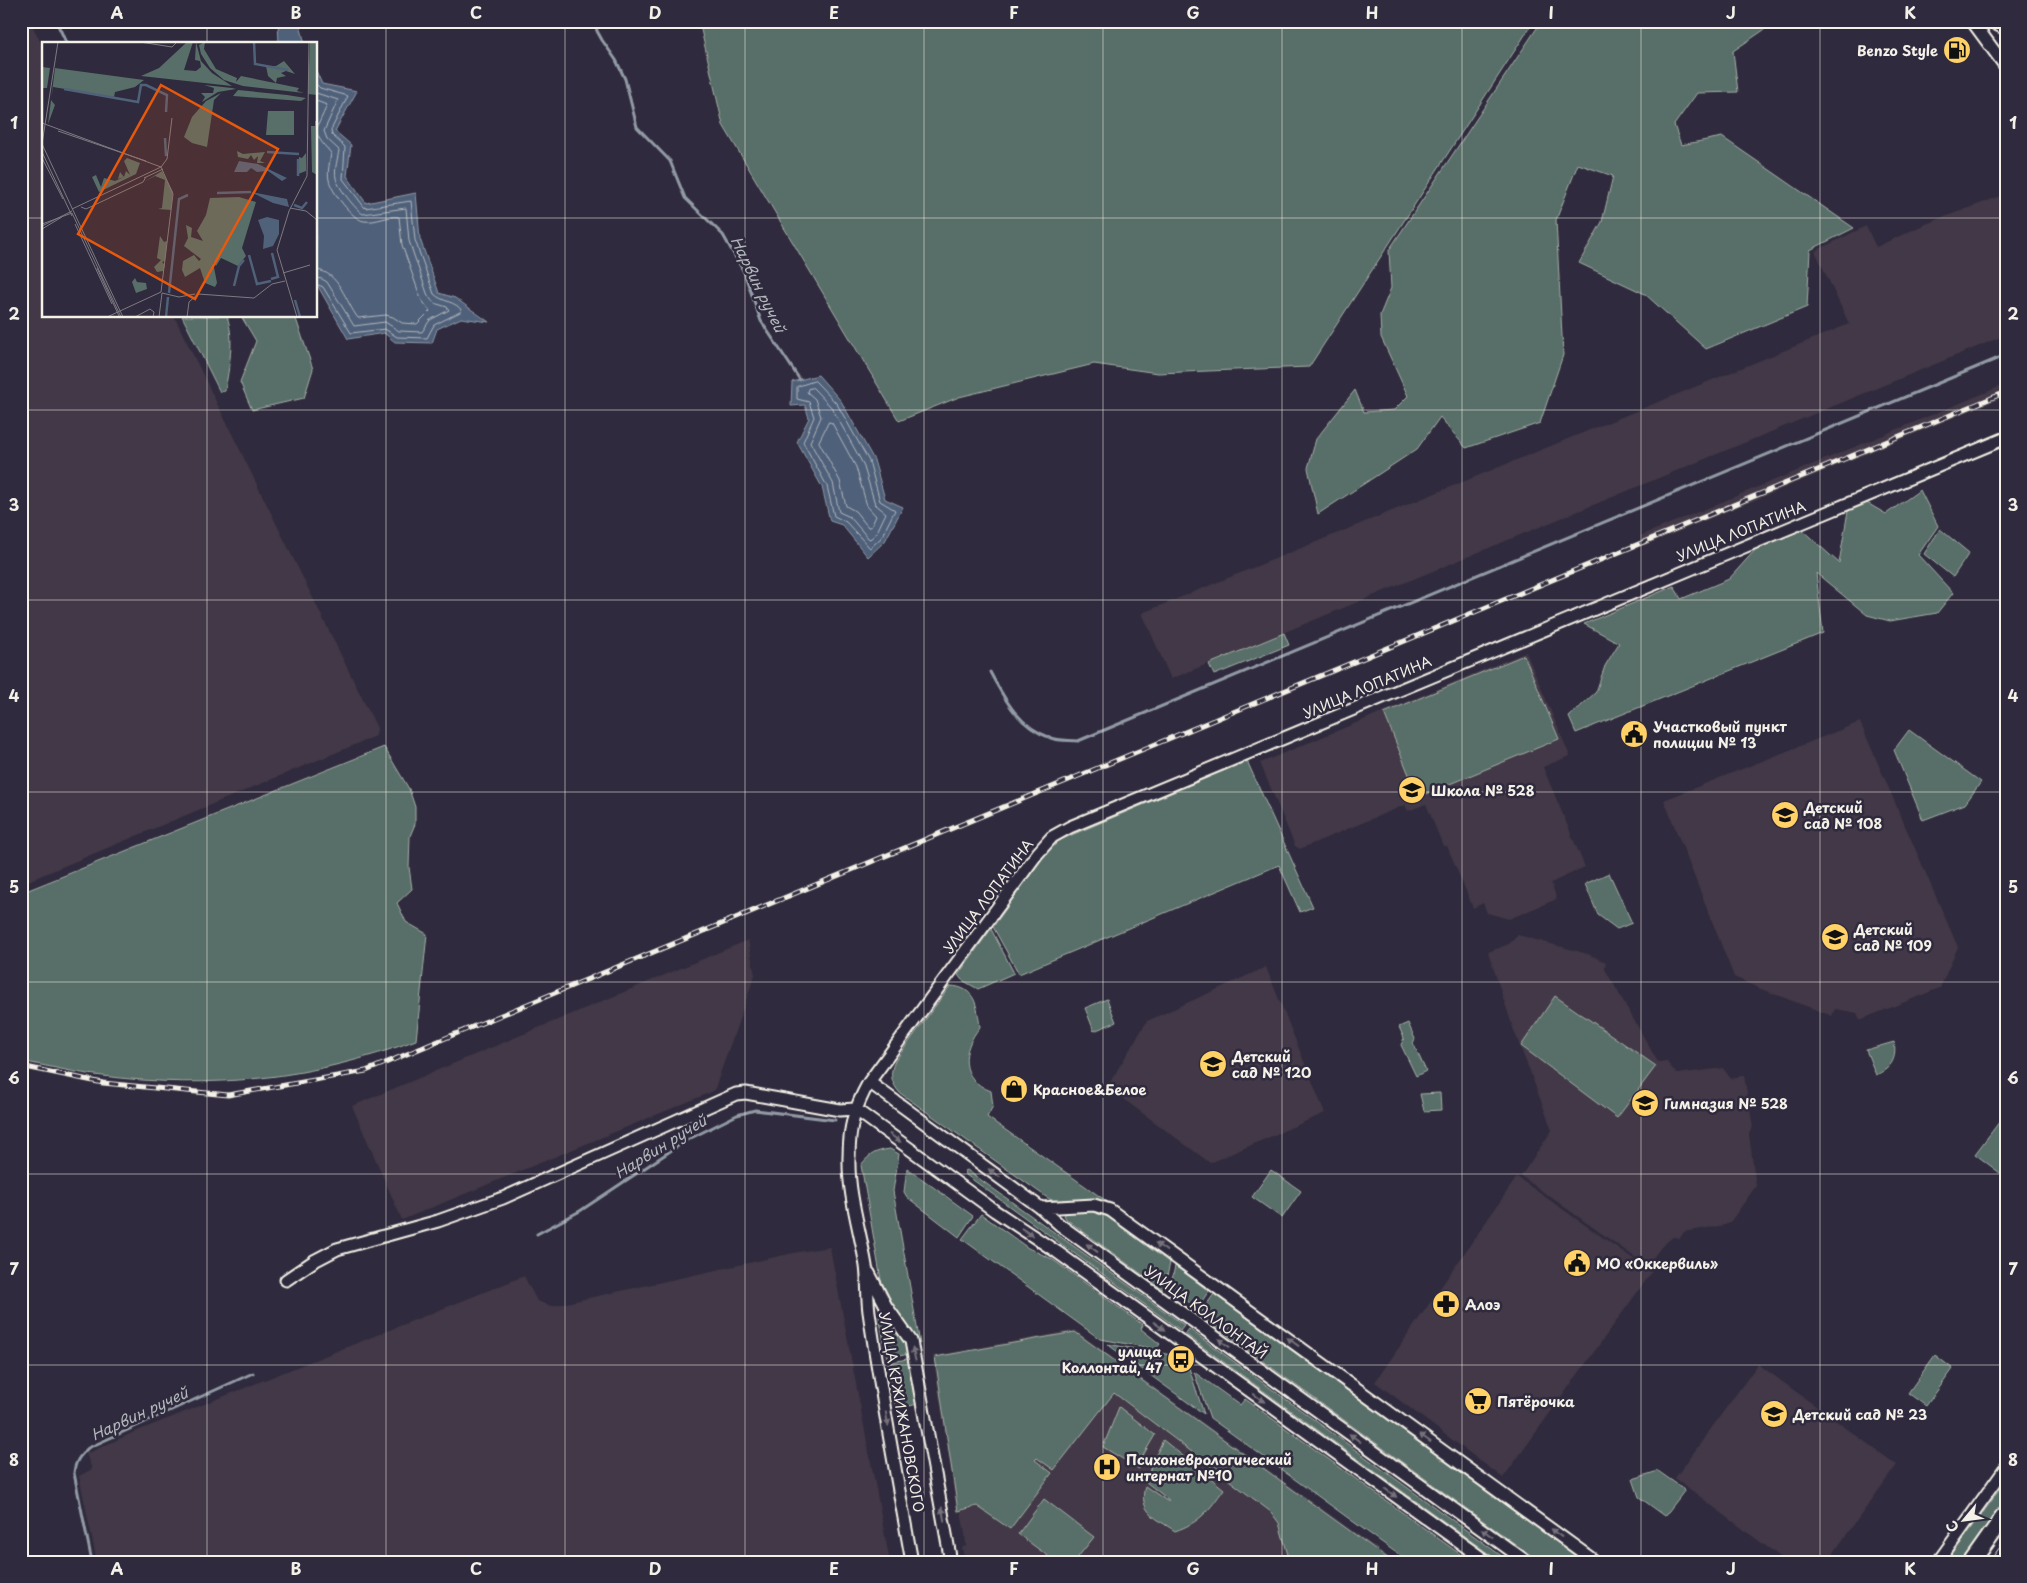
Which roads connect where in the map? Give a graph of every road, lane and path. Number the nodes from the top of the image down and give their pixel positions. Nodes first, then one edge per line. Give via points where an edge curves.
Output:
1 (1972, 21) edge
2 (1990, 21) edge
3 (2006, 29) edge
4 (2006, 67) edge
5 (2006, 438) edge
6 (869, 1082) junction
7 (855, 1109) junction
8 (1041, 1208) junction
9 (866, 1267) junction
10 (286, 1280) dead end
11 (886, 1306) junction
12 (869, 1310) junction
13 (2006, 1467) edge
14 (2006, 1514) edge
15 (912, 1562) edge
16 (951, 1562) edge
17 (1487, 1562) edge
18 (1527, 1562) edge
19 (1596, 1562) edge
20 (1938, 1562) edge
21 (1972, 1562) edge

1 - 4 street
2 - 3 street
5 - 6 street, УЛИЦА ЛОПАТИНА via 1052,837
6 - 7 street, УЛИЦА ЛОПАТИНА
8 -> 6 street, УЛИЦА КОЛЛОНТАЙ
7 - 9 street, УЛИЦА КРЖИЖАНОВСКОГО via 848,1160
7 - 10 street via 840,1110 746,1093 736,1094 503,1198 438,1222 338,1249
7 -> 17 street
18 -> 8 street, УЛИЦА КОЛЛОНТАЙ
19 -> 8 street via 1110,1210 1094,1205
9 - 11 street, УЛИЦА КРЖИЖАНОВСКОГО
9 - 12 street, УЛИЦА КРЖИЖАНОВСКОГО
11 - 12 street
16 -> 11 street, УЛИЦА КРЖИЖАНОВСКОГО via 914,1355 910,1341
12 -> 15 street, УЛИЦА КРЖИЖАНОВСКОГО
13 - 20 street
14 - 21 main road

